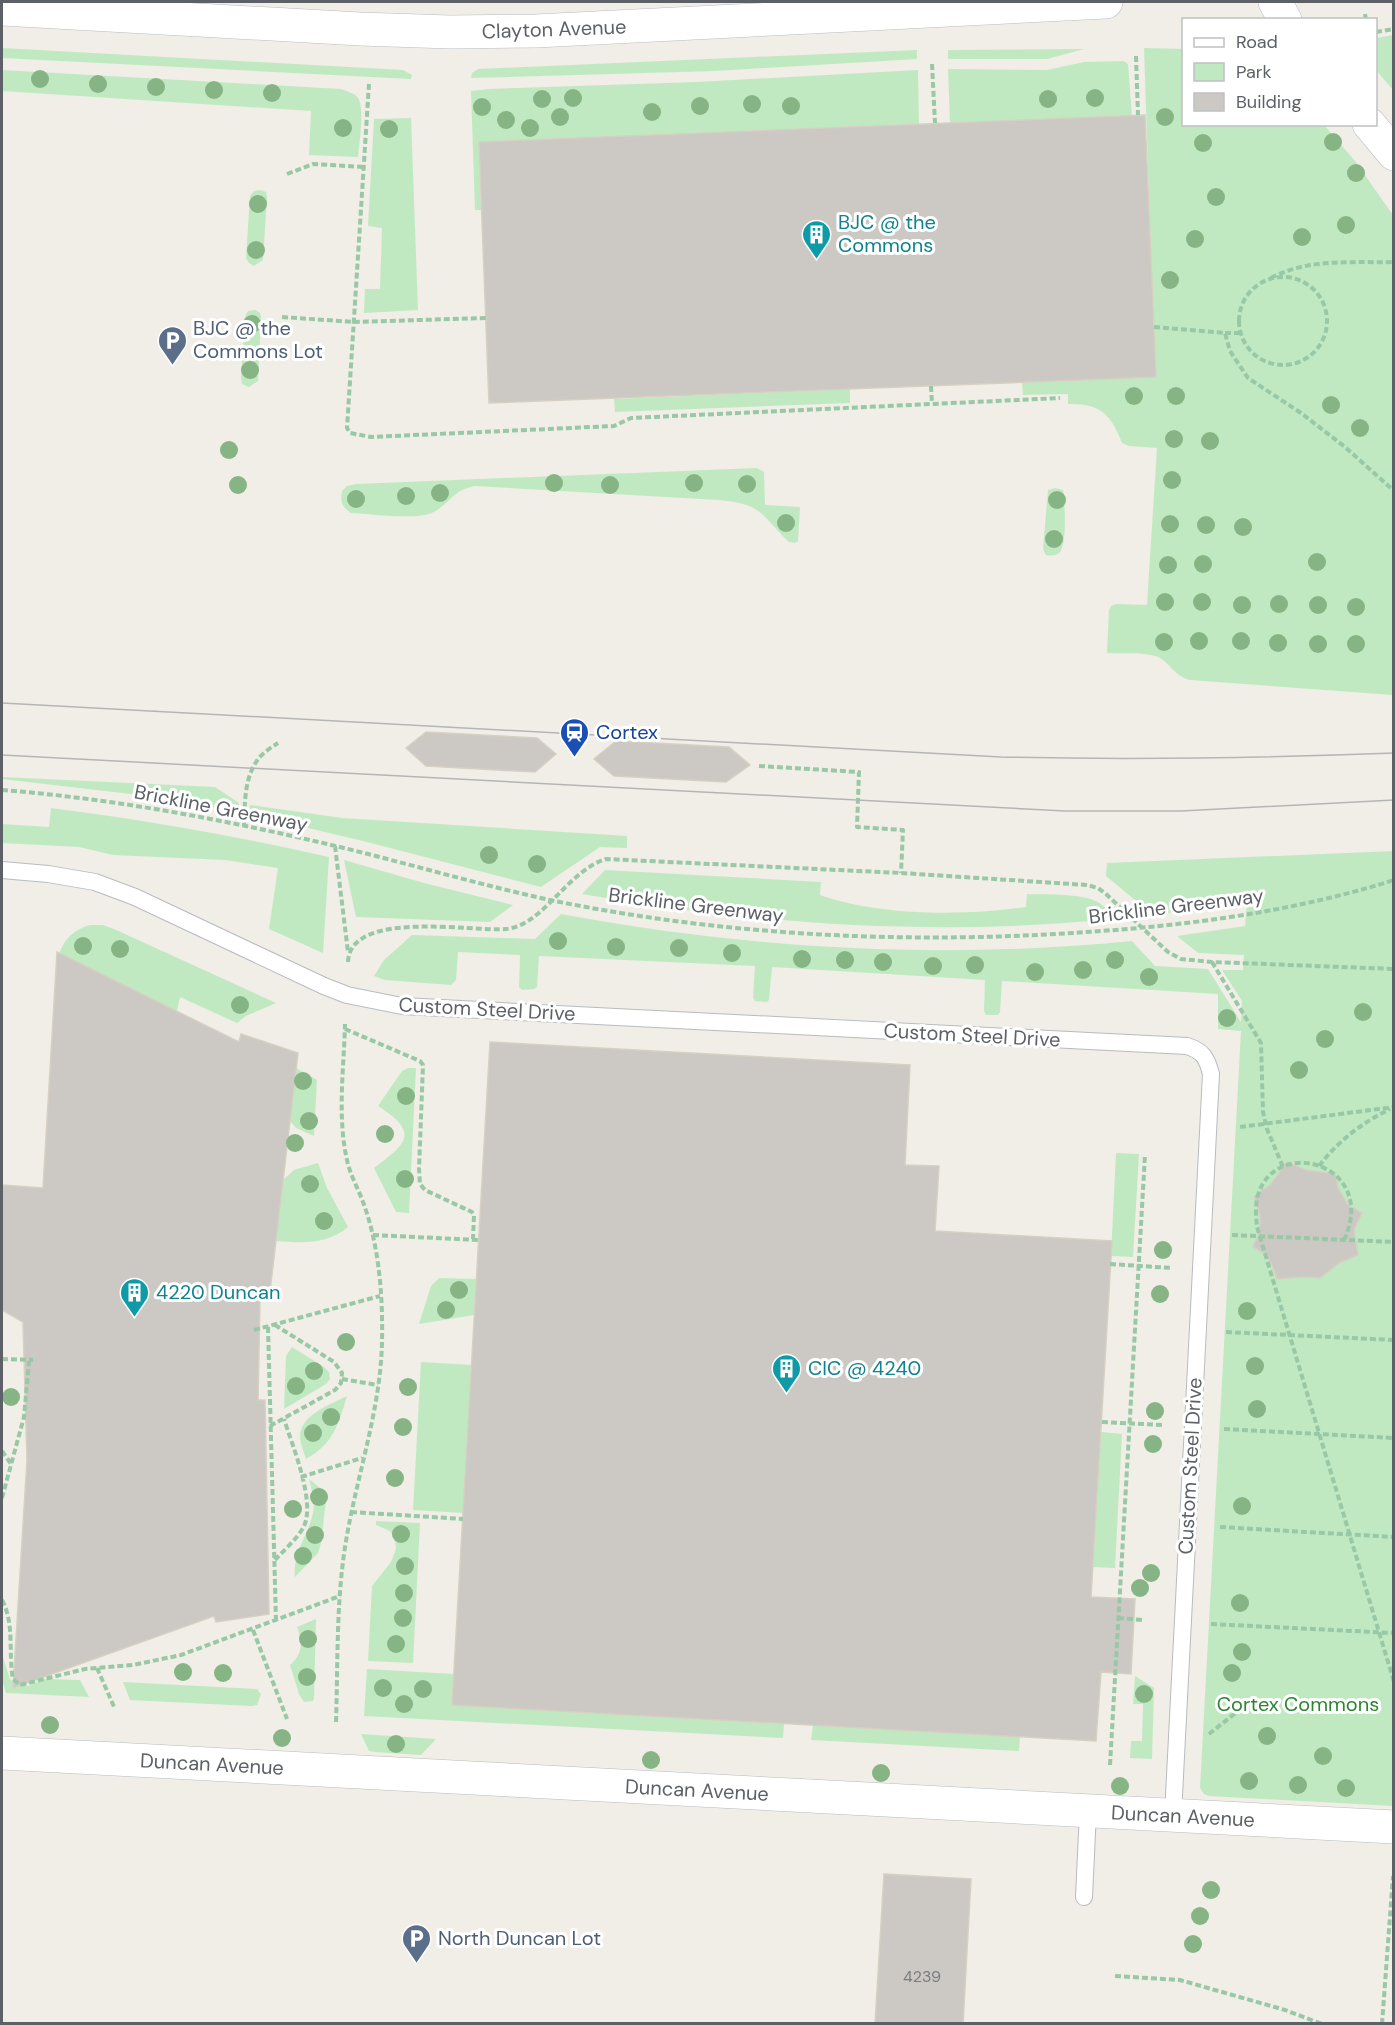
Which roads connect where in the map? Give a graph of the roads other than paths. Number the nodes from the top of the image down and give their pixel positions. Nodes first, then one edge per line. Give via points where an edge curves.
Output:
1 (1106, 2) edge
2 (1275, 2) edge
3 (2, 9) edge
4 (1284, 18) edge
5 (1371, 126) edge
6 (1394, 154) edge
7 (2, 870) edge
8 (2, 1753) edge
9 (1088, 1811) junction
10 (1173, 1815) junction
11 (1394, 1827) edge
12 (1084, 1897) dead end

1 - 3 street, Clayton Avenue via 450,32
2 - 4 street
5 - 6 street
7 - 10 lane, Custom Steel Drive via 94,882 135,897 324,986 347,995 402,1006 1199,1049 1211,1074
8 - 9 street, Duncan Avenue
9 - 10 street, Duncan Avenue
9 - 12 lane
10 - 11 street, Duncan Avenue

